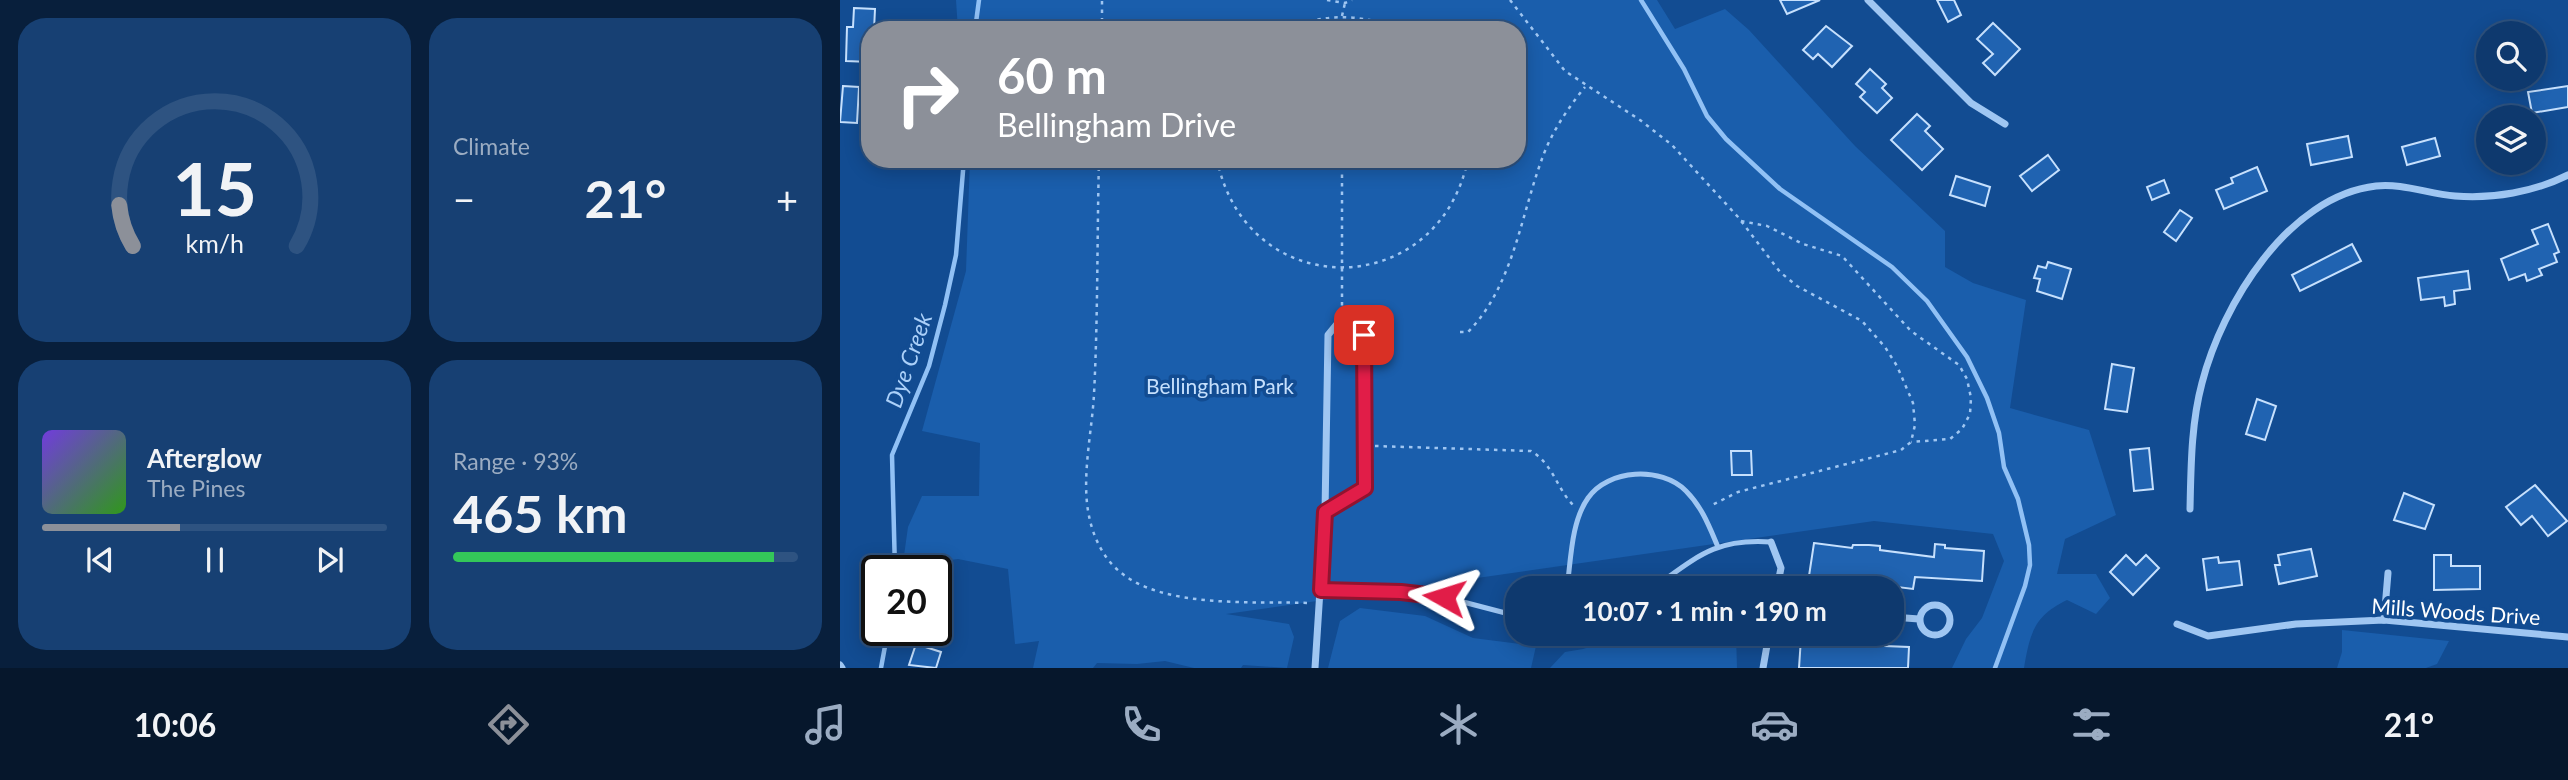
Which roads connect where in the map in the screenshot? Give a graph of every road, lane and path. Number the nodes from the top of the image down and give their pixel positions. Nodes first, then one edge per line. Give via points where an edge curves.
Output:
1 (1102, 0) edge
2 (1328, 0) edge
3 (1352, 0) edge
4 (1510, 0) edge
5 (1868, 0) edge
6 (1345, 3) junction
7 (1342, 16) junction
8 (1102, 21) edge
9 (1312, 21) edge
10 (1376, 21) edge
11 (1525, 21) edge
12 (1526, 23) edge
13 (1585, 87) junction
14 (2005, 124) dead end
15 (1099, 168) edge
16 (1220, 168) edge
17 (1342, 168) edge
18 (1465, 168) edge
19 (2568, 175) edge
20 (1741, 221) junction
21 (1342, 268) junction
22 (1341, 324) junction
23 (1460, 332) dead end
24 (1911, 442) junction
25 (1365, 446) junction
26 (2190, 509) dead end
27 (1702, 510) junction
28 (1325, 512) junction
29 (1581, 513) junction
30 (1771, 542) joint
31 (1718, 547) junction
32 (2388, 573) dead end
33 (1569, 576) edge
34 (1670, 576) edge
35 (1779, 576) edge
36 (1321, 590) junction
37 (1320, 603) junction
38 (1505, 613) edge
39 (1904, 618) edge
40 (1919, 620) junction
41 (2384, 620) junction
42 (2177, 624) dead end
43 (2568, 637) edge
44 (1767, 646) edge
45 (1315, 668) edge
46 (1763, 668) edge

1 - 8 path
2 - 6 path
3 - 6 path
4 - 11 path
5 - 14 street via 1971,103
6 - 7 path
7 - 9 path
7 - 10 path
12 - 13 path via 1546,51
13 - 20 path via 1672,145
13 - 23 path via 1546,149 1498,295 1468,331
15 - 37 path via 1094,393 1087,483 1094,535 1118,571 1179,597
16 - 21 path via 1231,203 1259,238 1298,261
17 - 21 path
18 - 21 path via 1454,203 1425,237 1387,260
19 - 26 street via 2502,195 2454,196 2376,186 2333,199 2304,218 2266,255 2220,330 2202,382 2192,437
20 - 24 path via 1780,272 1862,321 1885,347 1913,403
20 - 24 path via 1768,226 1802,244 1842,256 1911,331 1959,365 1971,398 1970,414 1962,429 1950,439
21 - 22 path
22 - 25 street via 1353,324 1364,335
22 - 28 street via 1328,335
24 - 27 path via 1888,455 1738,492
25 - 28 street via 1365,488
25 - 29 path via 1531,451 1543,458 1563,495
27 - 29 lane via 1684,488 1662,477 1637,474 1615,478 1595,490
27 - 31 lane
28 - 36 street
29 - 33 lane
30 - 31 lane via 1742,540
30 - 35 street
31 - 34 lane
32 - 41 street
36 - 37 street
36 - 38 lane via 1444,597
37 - 45 street
39 - 40 street
40 - 40 street via 1922,629 1934,635 1943,633 1950,621 1947,611 1938,605 1923,610
41 - 42 street, Mills Woods Drive via 2295,624 2208,636
41 - 43 street, Mills Woods Drive
44 - 46 street

